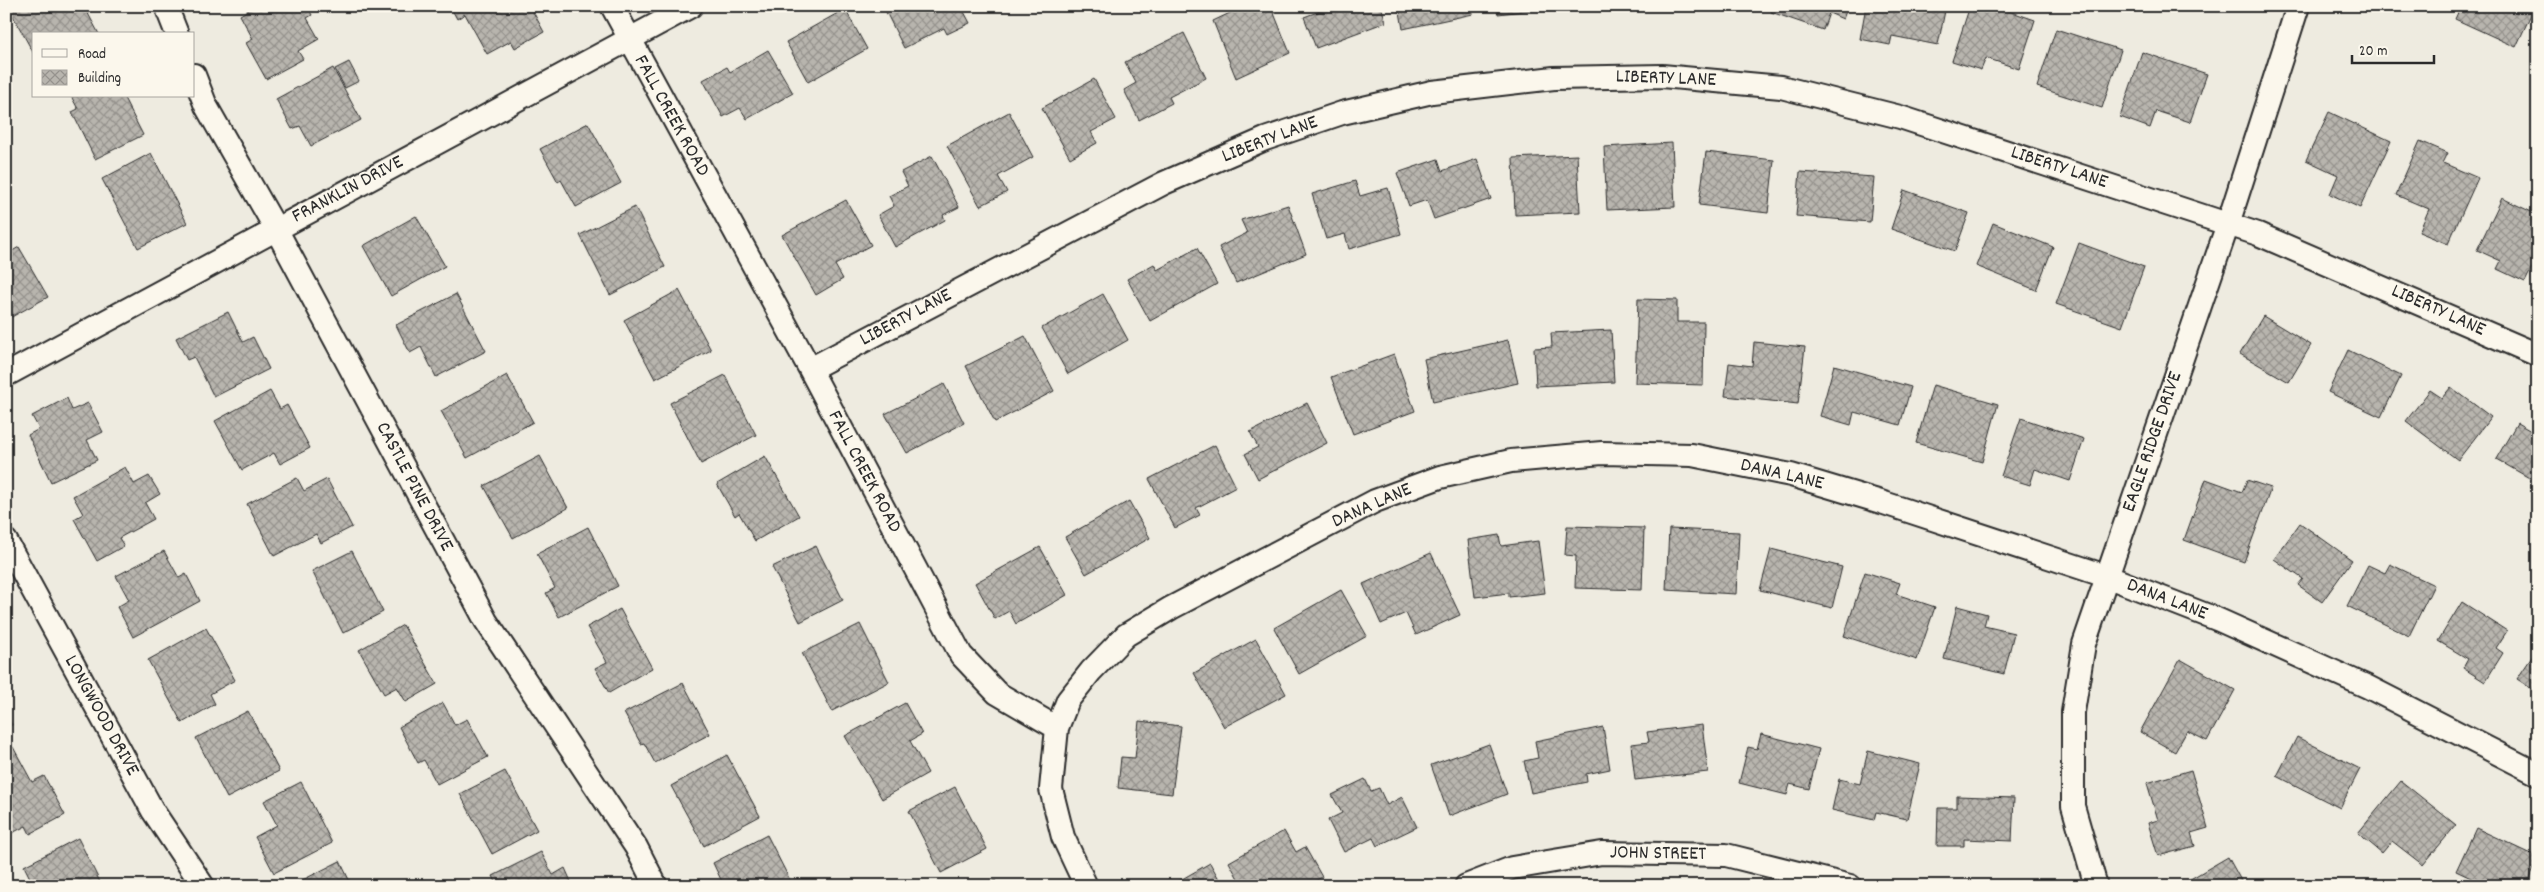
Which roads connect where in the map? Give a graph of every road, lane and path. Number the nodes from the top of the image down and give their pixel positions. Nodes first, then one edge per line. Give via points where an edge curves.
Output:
1 (166, 6) edge
2 (612, 6) edge
3 (691, 6) edge
4 (2298, 6) edge
5 (176, 32) edge
6 (629, 39) junction
7 (195, 78) edge
8 (2228, 224) junction
9 (276, 229) junction
10 (2538, 355) edge
11 (810, 369) junction
12 (6, 375) edge
13 (6, 541) edge
14 (2106, 576) junction
15 (1057, 728) junction
16 (2538, 774) edge
17 (203, 886) edge
18 (656, 886) edge
19 (1086, 886) edge
20 (1466, 886) edge
21 (1850, 886) edge
22 (2096, 886) edge

1 - 5 street
2 - 6 street, FALL CREEK ROAD
3 - 6 street, FRANKLIN DRIVE
4 - 8 street, EAGLE RIDGE DRIVE
6 - 9 street, FRANKLIN DRIVE
6 - 11 street, FALL CREEK ROAD
7 - 9 street, CASTLE PINE DRIVE via 206,106
8 - 10 street, LIBERTY LANE
8 - 11 street, LIBERTY LANE via 1900,116 1781,87 1662,76 1554,78 1432,92 1342,113 1266,139 1164,183
8 - 14 street, EAGLE RIDGE DRIVE
9 - 12 street, FRANKLIN DRIVE
9 - 18 street, CASTLE PINE DRIVE via 486,621 636,848
11 - 15 street, FALL CREEK ROAD via 961,654 997,693
13 - 17 street, LONGWOOD DRIVE via 153,812
14 - 15 street, DANA LANE via 1791,475 1692,455 1602,453 1511,461 1440,477 1375,501 1171,608 1126,635 1091,671 1068,700
14 - 16 street, DANA LANE via 2219,620 2359,683
14 - 22 street, EAGLE RIDGE DRIVE via 2084,644 2073,712 2074,806
15 - 19 street via 1052,788 1063,837
20 - 21 street, JOHN STREET via 1512,868 1602,852 1726,855

